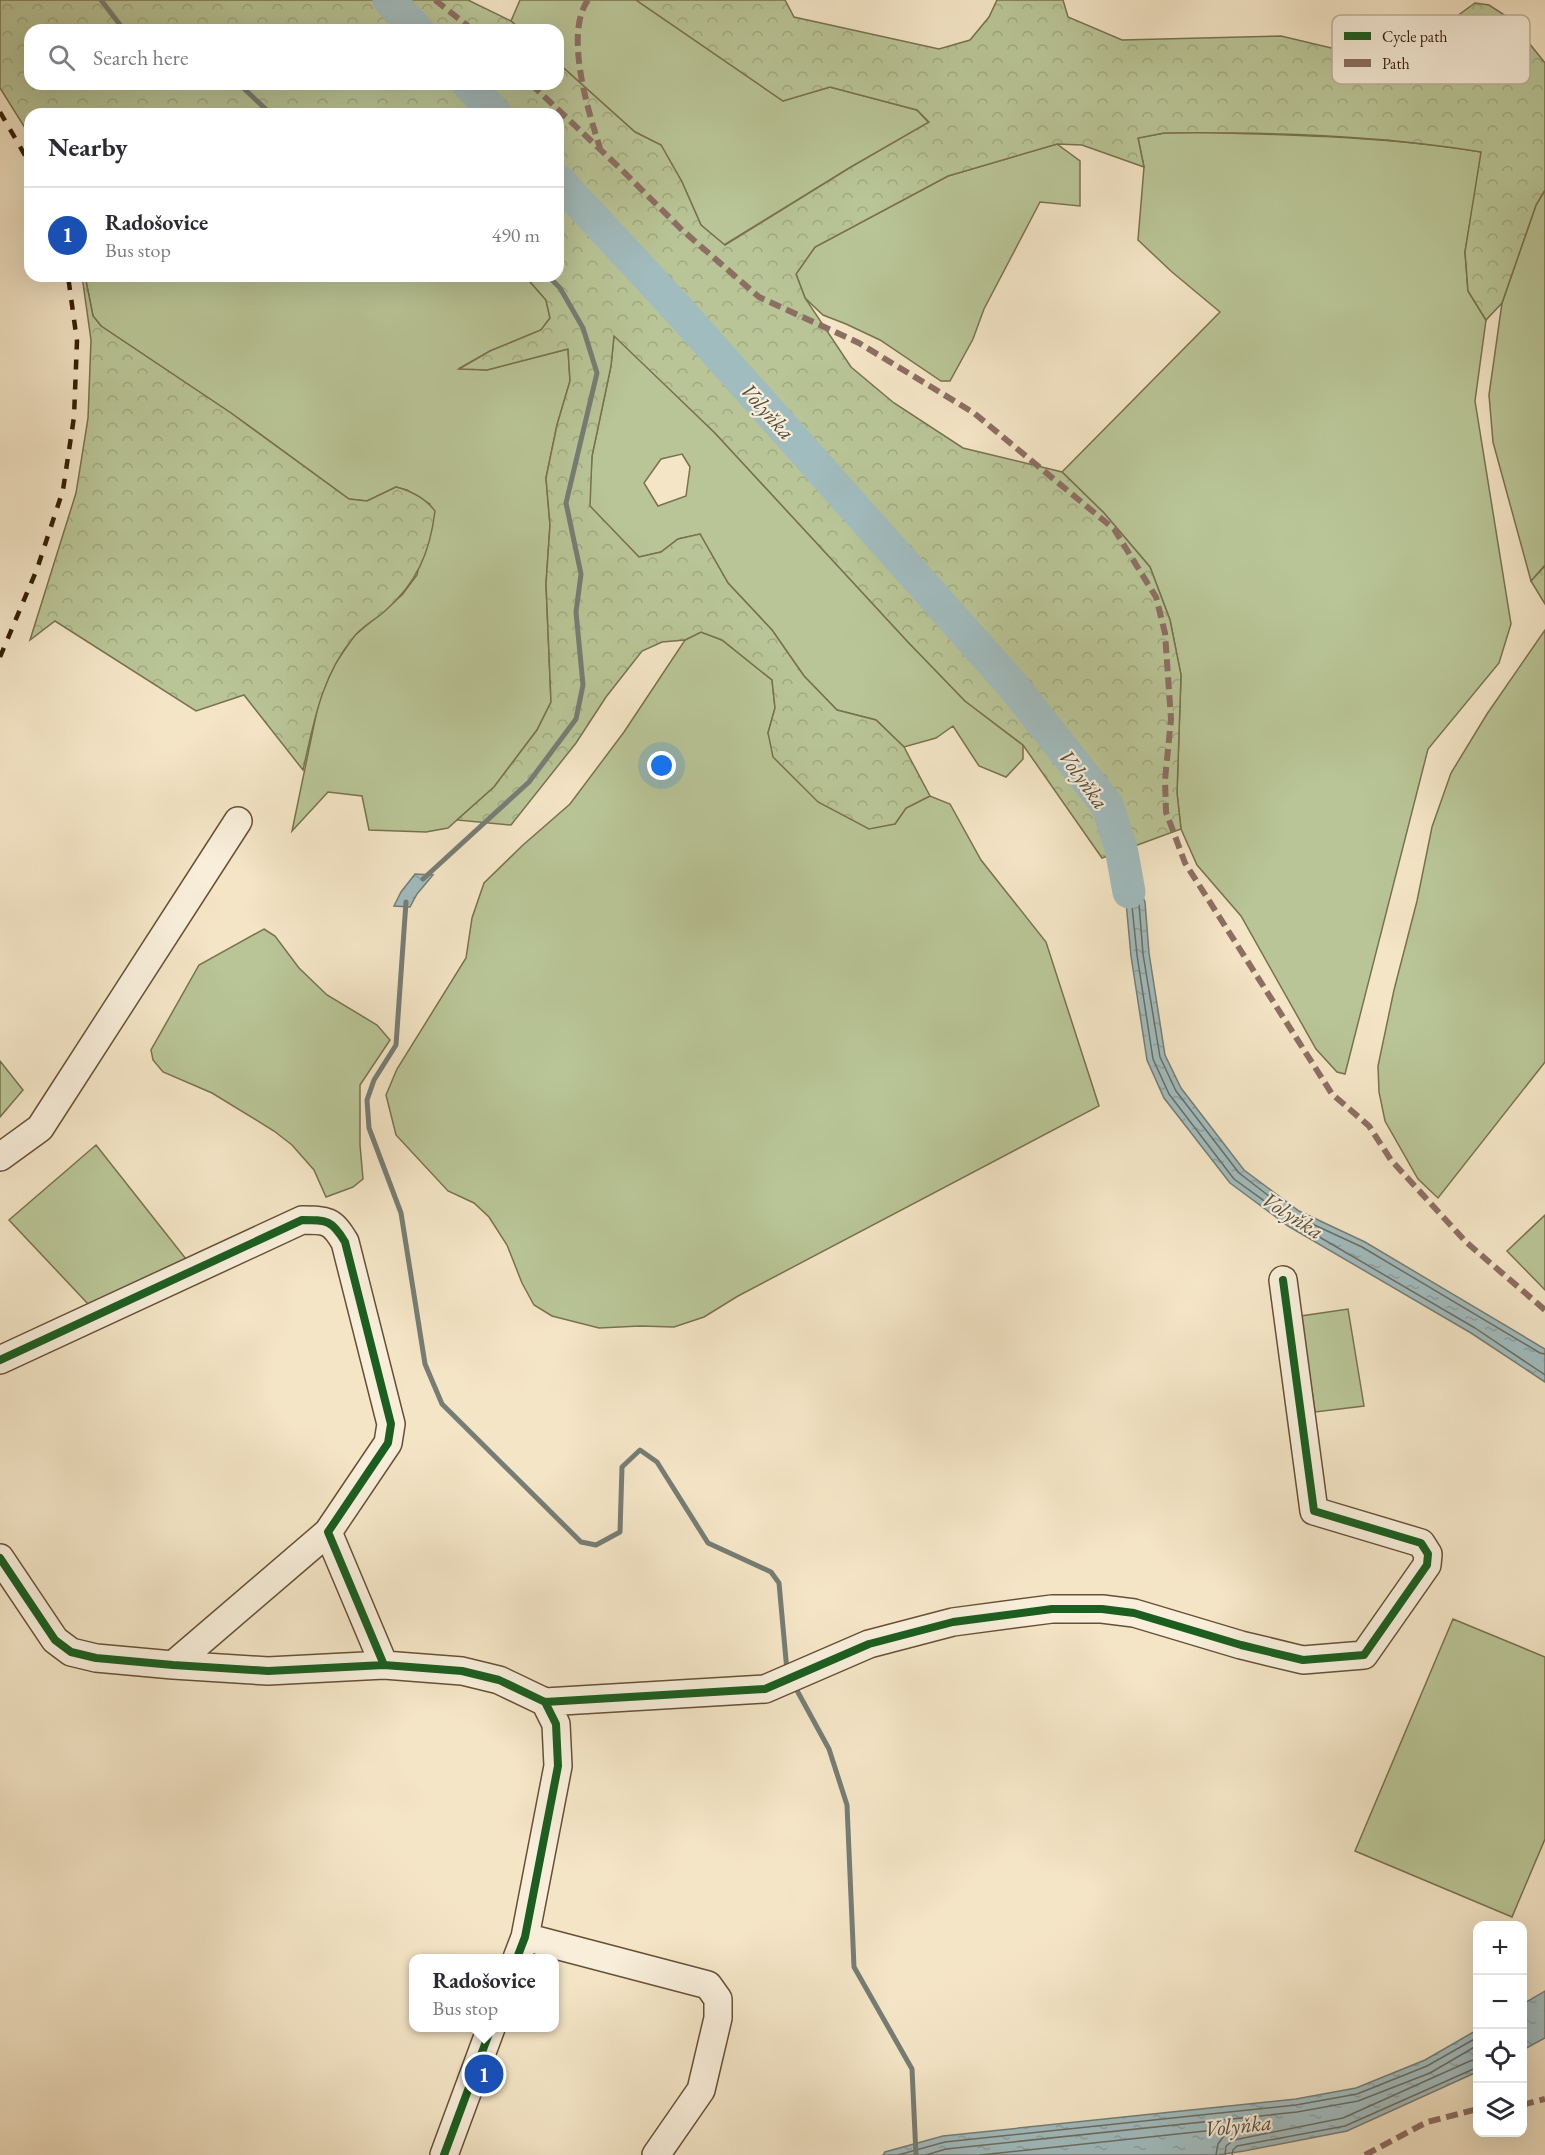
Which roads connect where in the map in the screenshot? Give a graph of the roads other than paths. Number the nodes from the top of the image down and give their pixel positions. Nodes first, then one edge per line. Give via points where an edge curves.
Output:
1 (238, 820) dead end
2 (0, 1156) edge
3 (1283, 1280) dead end
4 (0, 1360) edge
5 (328, 1532) junction
6 (0, 1558) edge
7 (173, 1665) junction
8 (384, 1665) junction
9 (546, 1702) junction
10 (521, 1948) edge
11 (551, 1954) edge
12 (559, 1956) edge
13 (490, 2032) edge
14 (444, 2155) edge
15 (656, 2155) edge

1 - 2 street via 40,1128
3 - 9 street via 1314,1511 1421,1543 1428,1554 1427,1564 1364,1655 1303,1660 1134,1613 1052,1609 953,1622 869,1644 765,1689
4 - 5 street via 302,1220 323,1220 336,1227 345,1242 391,1424 388,1443
5 - 7 street
5 - 8 street
6 - 7 street via 55,1640 71,1652
7 - 8 street via 268,1671
8 - 9 street via 462,1671 499,1680
9 - 10 street via 556,1724 558,1766
10 - 11 street
12 - 15 street via 708,1985 718,1999 718,2018 701,2090
13 - 14 street

